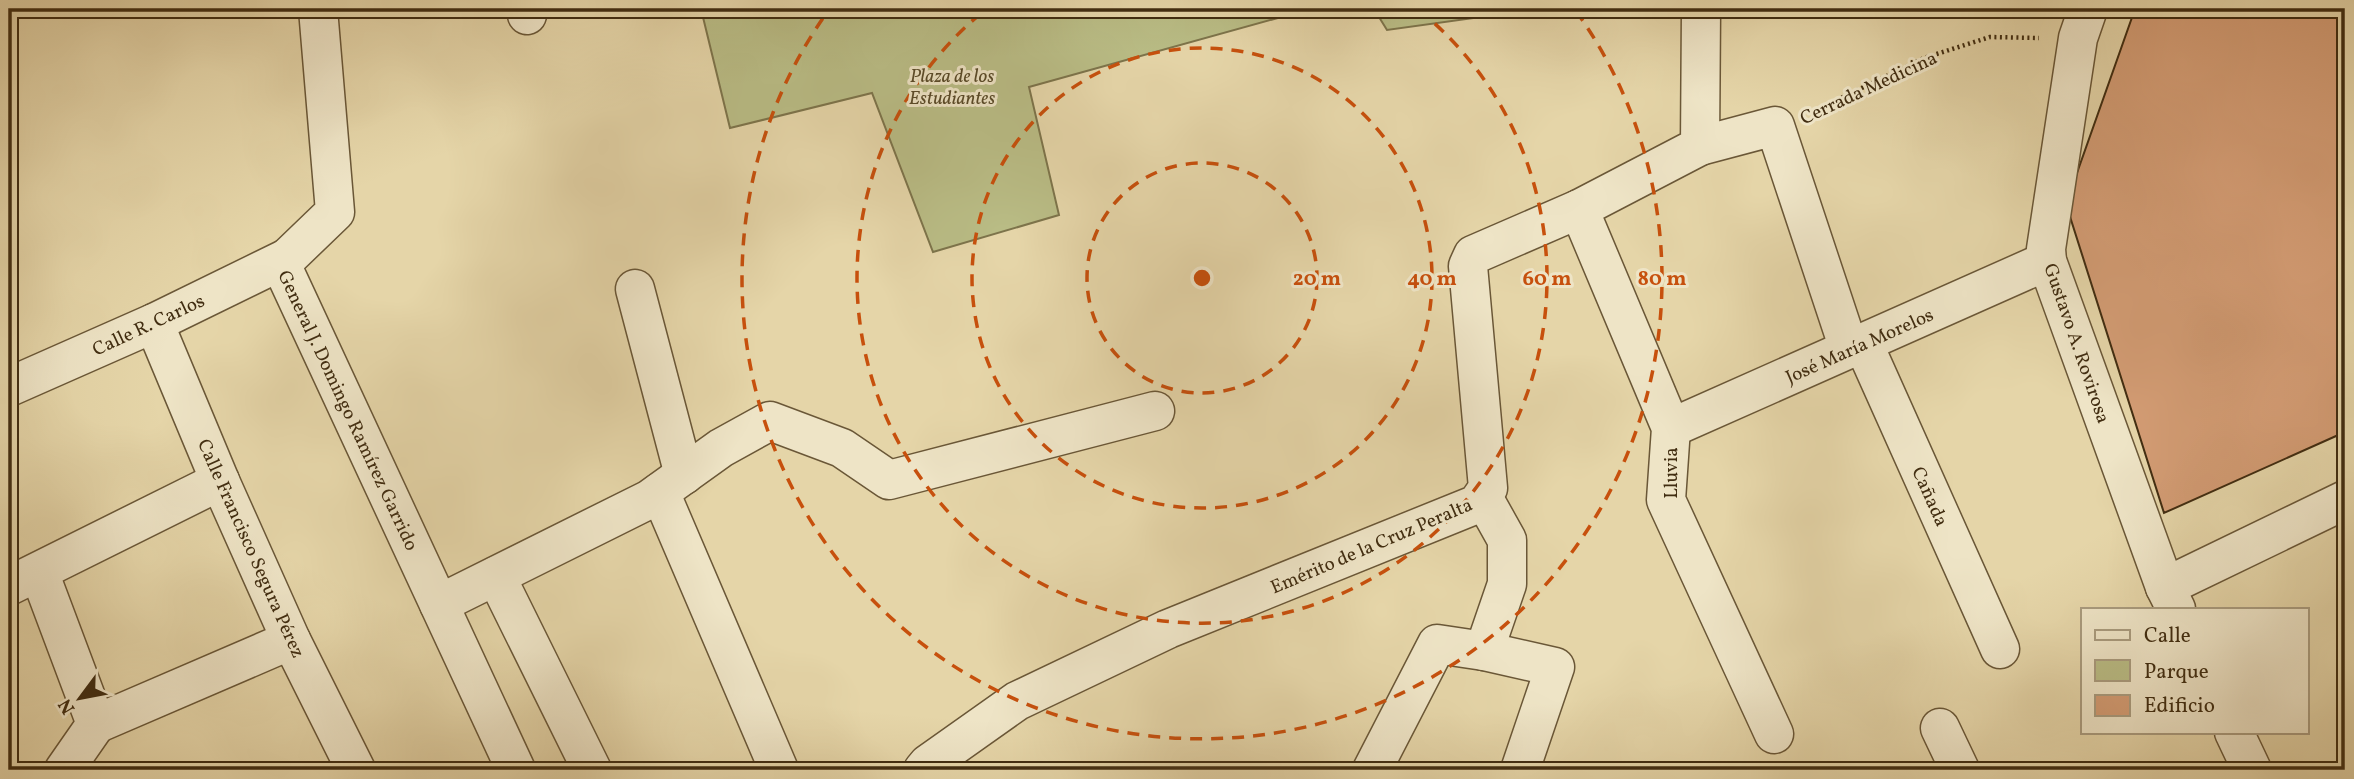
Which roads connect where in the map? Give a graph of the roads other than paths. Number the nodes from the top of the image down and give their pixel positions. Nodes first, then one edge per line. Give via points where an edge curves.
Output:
1 (318, 9) edge
2 (1701, 9) edge
3 (2083, 24) edge
4 (1775, 126) joint
5 (1700, 146) junction
6 (1579, 209) junction
7 (287, 258) junction
8 (2047, 261) junction
9 (635, 289) dead end
10 (154, 323) junction
11 (1856, 346) junction
12 (9, 387) edge
13 (1156, 411) dead end
14 (1671, 428) junction
15 (220, 481) junction
16 (672, 484) junction
17 (1483, 497) junction
18 (2345, 500) edge
19 (496, 576) junction
20 (24, 579) edge
21 (2170, 598) edge
22 (439, 604) junction
23 (291, 640) junction
24 (2000, 649) dead end
25 (1484, 652) junction
26 (96, 724) junction
27 (1940, 728) dead end
28 (1774, 734) dead end
29 (2235, 734) edge
30 (64, 770) edge
31 (356, 770) edge
32 (516, 770) edge
33 (592, 770) edge
34 (779, 770) edge
35 (923, 770) edge
36 (1372, 770) edge
37 (1520, 770) edge
38 (1960, 770) edge
39 (2252, 770) edge

1 - 7 street, General J. Domingo Ramírez Garrido via 335,212
2 - 5 street
3 - 8 street, Gustavo A. Rovirosa
4 - 5 street, Cerrada Medicina
4 - 11 street, Cañada
5 - 6 street, Emérito de la Cruz Peralta
6 - 14 street, Lluvia
6 - 17 street, Emérito de la Cruz Peralta via 1473,255 1468,266 1488,488
7 - 10 street, Calle R. Carlos
7 - 22 street, General J. Domingo Ramírez Garrido via 281,264
8 - 11 street, José María Morelos
8 - 21 street, Gustavo A. Rovirosa
9 - 16 street
10 - 12 street, Calle R. Carlos
10 - 15 street, Calle Francisco Segura Pérez
11 - 14 street, José María Morelos
11 - 24 street, Cañada
13 - 16 street via 889,480 842,447 770,421 721,448
14 - 28 street, Lluvia via 1666,500
15 - 20 street
15 - 23 street, Calle Francisco Segura Pérez
16 - 19 street
16 - 34 street
17 - 25 street via 1507,540 1507,584
17 - 35 street, Emérito de la Cruz Peralta via 1477,504 1168,629 1017,701
18 - 21 street
19 - 22 street
19 - 33 street
20 - 26 street
22 - 32 street, General J. Domingo Ramírez Garrido
23 - 26 street
23 - 31 street, Calle Francisco Segura Pérez
25 - 36 street via 1437,644
25 - 37 street via 1555,667
26 - 30 street
27 - 38 street
29 - 39 street

